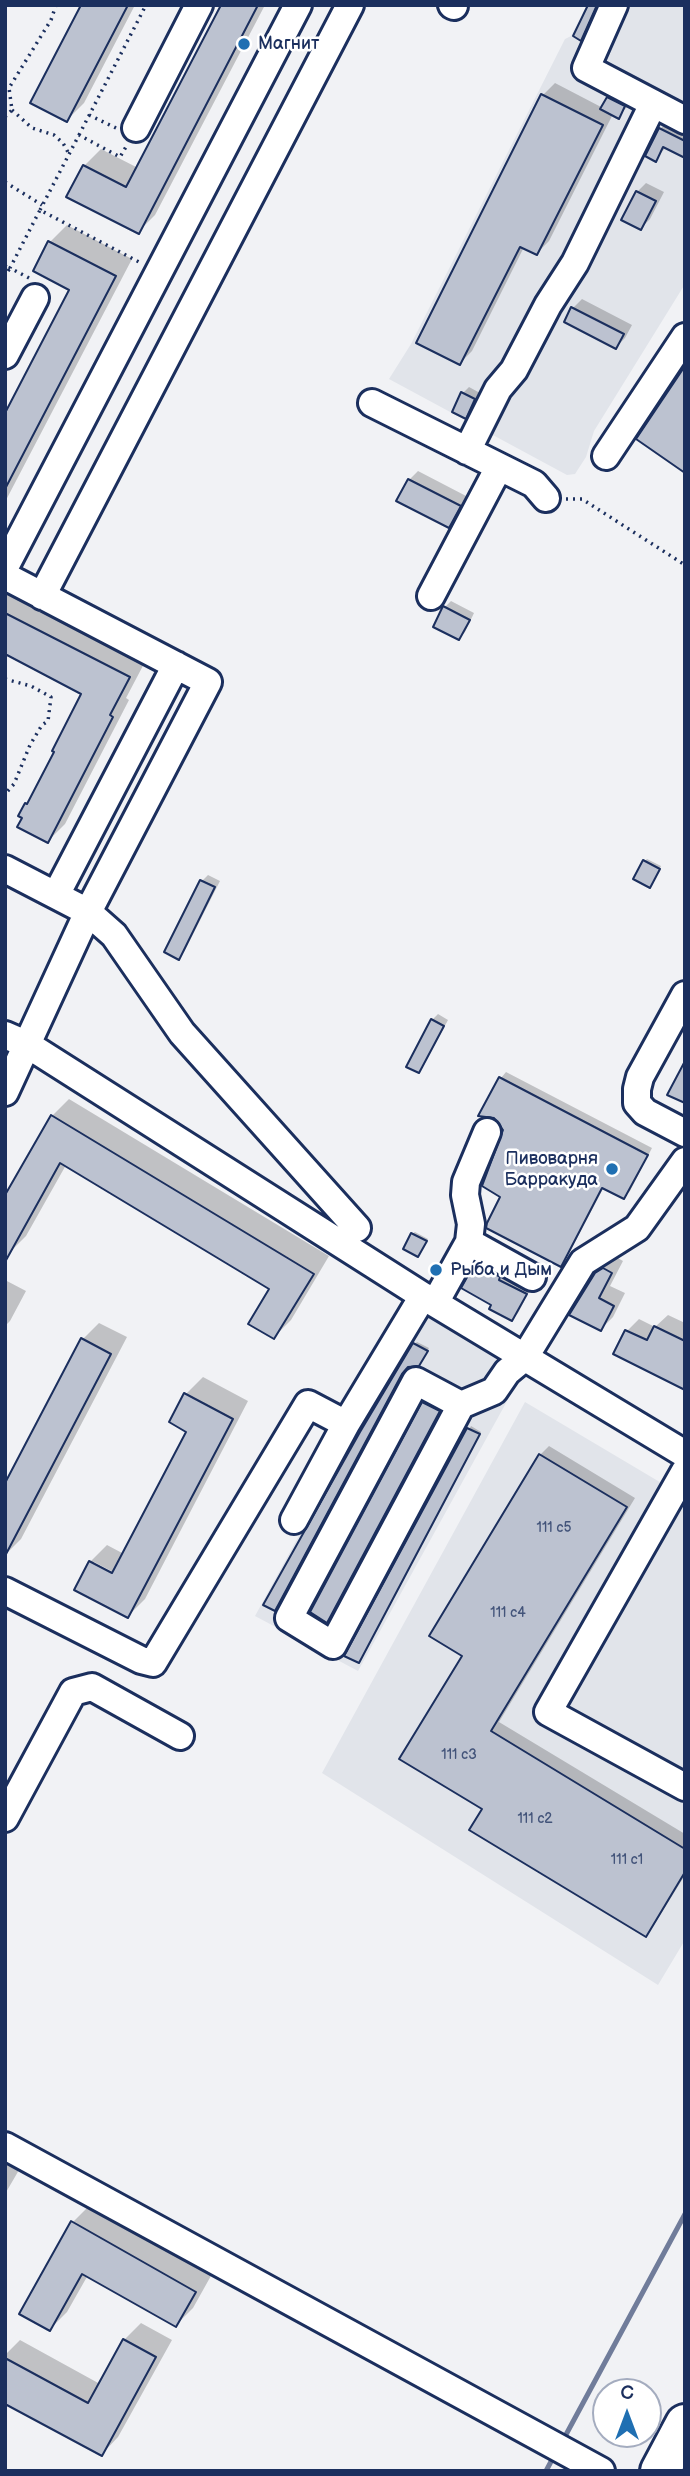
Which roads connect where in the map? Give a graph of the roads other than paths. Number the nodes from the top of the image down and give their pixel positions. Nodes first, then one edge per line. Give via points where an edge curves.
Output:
1 (199, 5) edge
2 (298, 5) edge
3 (350, 5) edge
4 (614, 5) edge
5 (653, 104) junction
6 (685, 120) edge
7 (133, 132) road end
8 (35, 298) road end
9 (685, 337) edge
10 (5, 355) edge
11 (372, 403) dead end
12 (467, 451) junction
13 (606, 456) dead end
14 (499, 467) junction
15 (546, 498) road end
16 (5, 567) edge
17 (5, 576) edge
18 (42, 596) junction
19 (431, 596) dead end
20 (176, 665) junction
21 (5, 869) edge
22 (55, 895) junction
23 (88, 912) junction
24 (685, 995) edge
25 (16, 1040) edge
26 (5, 1092) edge
27 (487, 1132) dead end
28 (685, 1133) edge
29 (685, 1161) edge
30 (357, 1228) dead end
31 (469, 1242) junction
32 (532, 1277) dead end
33 (429, 1299) junction
34 (525, 1357) junction
35 (461, 1405) junction
36 (346, 1424) junction
37 (685, 1454) edge
38 (685, 1471) edge
39 (294, 1520) dead end
40 (5, 1591) edge
41 (180, 1735) dead end
42 (685, 1787) edge
43 (5, 1818) edge
44 (5, 2146) edge
45 (685, 2424) edge
46 (601, 2471) edge
47 (660, 2471) edge

1 - 7 street
2 - 16 street
3 - 18 street
4 - 5 street via 586,68
5 - 6 street
5 - 12 street via 575,263 514,370 498,388
8 - 10 street
9 - 13 street
11 - 12 street
12 - 14 street
14 - 15 street via 534,484
14 - 19 street
17 - 18 street
18 - 20 street
20 - 22 street
20 - 23 street via 208,682
21 - 22 street
22 - 23 street
23 - 25 street
23 - 30 street via 114,935 182,1033
24 - 28 street via 637,1089 637,1103 645,1112
25 - 26 street
25 - 33 street
27 - 31 street via 466,1182
29 - 34 street via 637,1228 583,1262
31 - 32 street
31 - 33 street
33 - 34 street
33 - 36 street
34 - 35 street via 494,1391
34 - 37 street
35 - 35 street via 416,1381 289,1618 333,1645
36 - 39 street
36 - 40 street via 308,1405 153,1663
38 - 42 street via 548,1712
41 - 43 street via 92,1687 72,1692
44 - 46 street
45 - 47 highway

